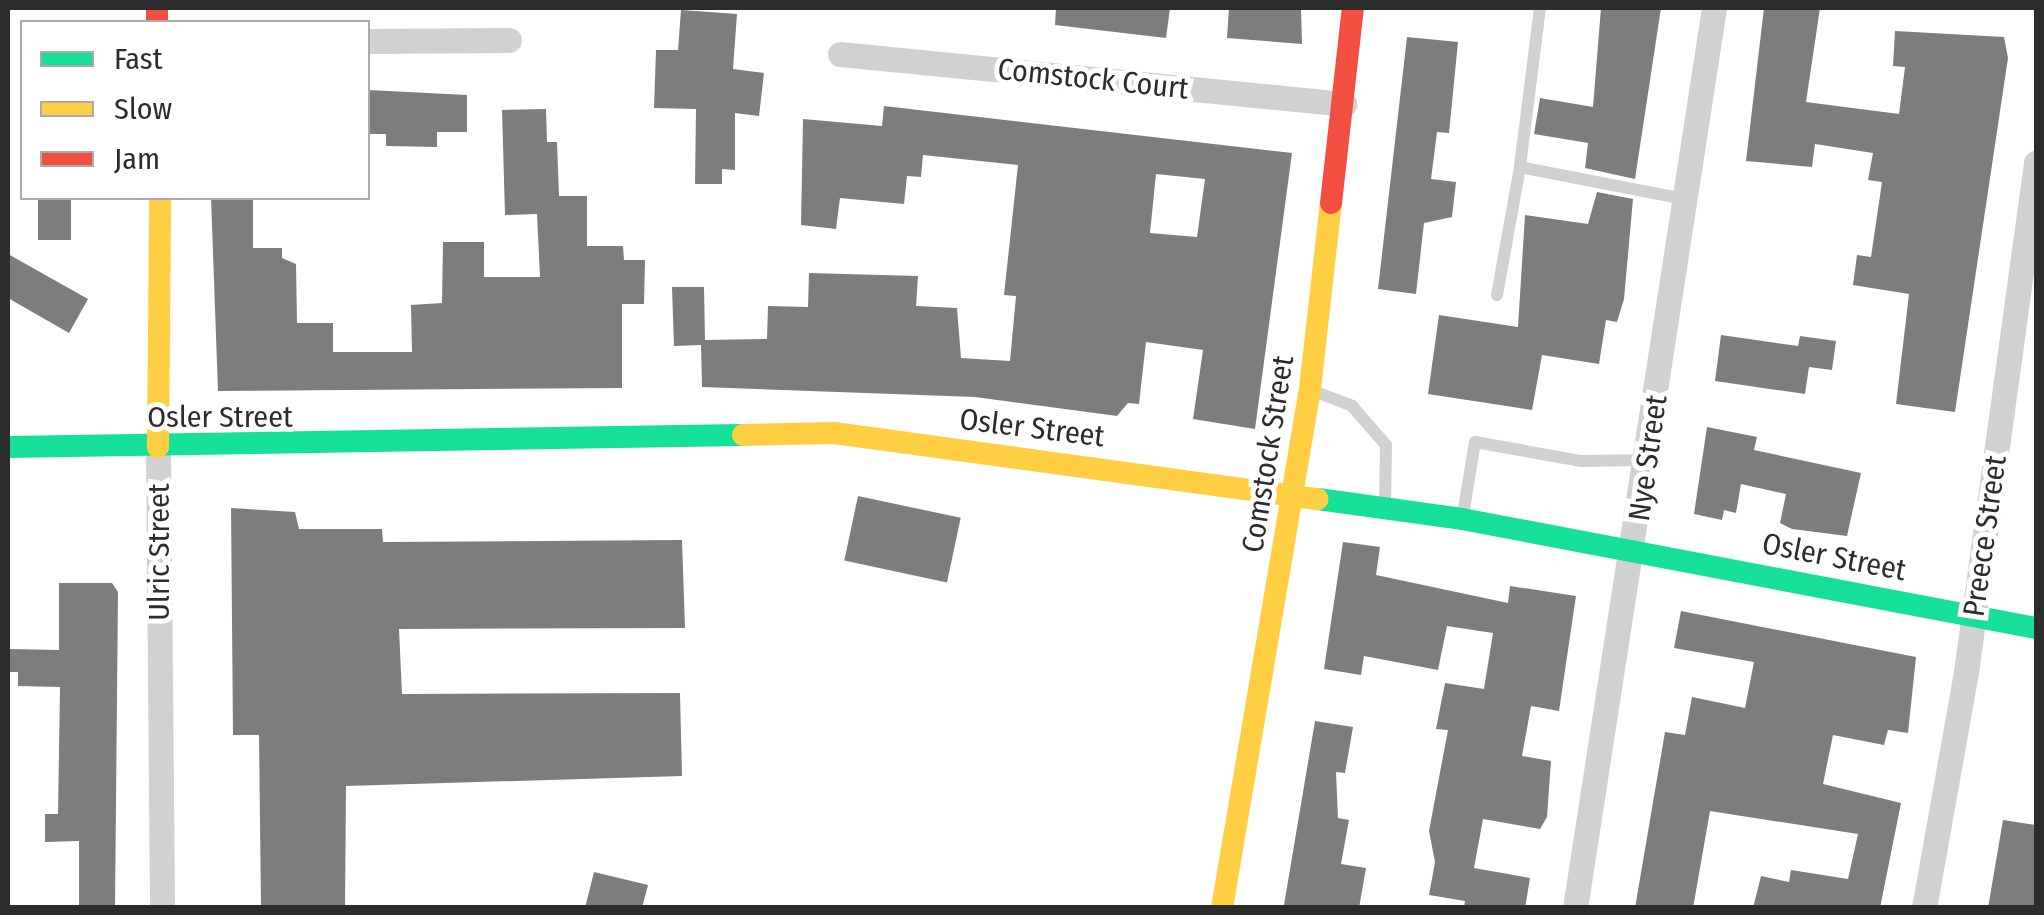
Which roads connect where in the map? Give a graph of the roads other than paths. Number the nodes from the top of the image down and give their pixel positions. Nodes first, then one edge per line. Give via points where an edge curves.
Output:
1 (1352, 8) edge
2 (1540, 8) edge
3 (1714, 8) edge
4 (509, 40) dead end
5 (370, 41) edge
6 (840, 54) dead end
7 (1345, 104) junction
8 (2036, 163) edge
9 (1520, 167) junction
10 (1685, 199) junction
11 (160, 200) edge
12 (1496, 295) dead end
13 (1310, 389) junction
14 (8, 447) edge
15 (158, 448) junction
16 (1646, 460) junction
17 (1294, 494) junction
18 (1385, 507) junction
19 (1462, 519) junction
20 (1635, 548) junction
21 (1974, 616) junction
22 (2036, 628) edge
23 (162, 908) edge
24 (1222, 908) edge
25 (1576, 908) edge
26 (1924, 908) edge

1 - 7 street, Comstock Street
2 - 9 lane
3 - 10 street, Nye Street
4 - 5 street
6 - 7 street, Comstock Court
7 - 13 street, Comstock Street
8 - 21 street, Preece Street
9 - 10 lane
9 - 12 lane
10 - 16 street, Nye Street
11 - 15 street, Ulric Street
13 - 17 street, Comstock Street
13 - 18 lane via 1352,406 1386,445
14 - 15 street, Osler Street
15 - 17 street, Osler Street via 834,434
15 - 23 street, Ulric Street
16 - 19 lane via 1581,461 1475,442
16 - 20 street, Nye Street
17 - 18 street, Osler Street
17 - 24 street, Comstock Street
18 - 19 street, Osler Street
19 - 20 street, Osler Street
20 - 21 street, Osler Street
20 - 25 street, Nye Street
21 - 22 street, Osler Street
21 - 26 street, Preece Street

